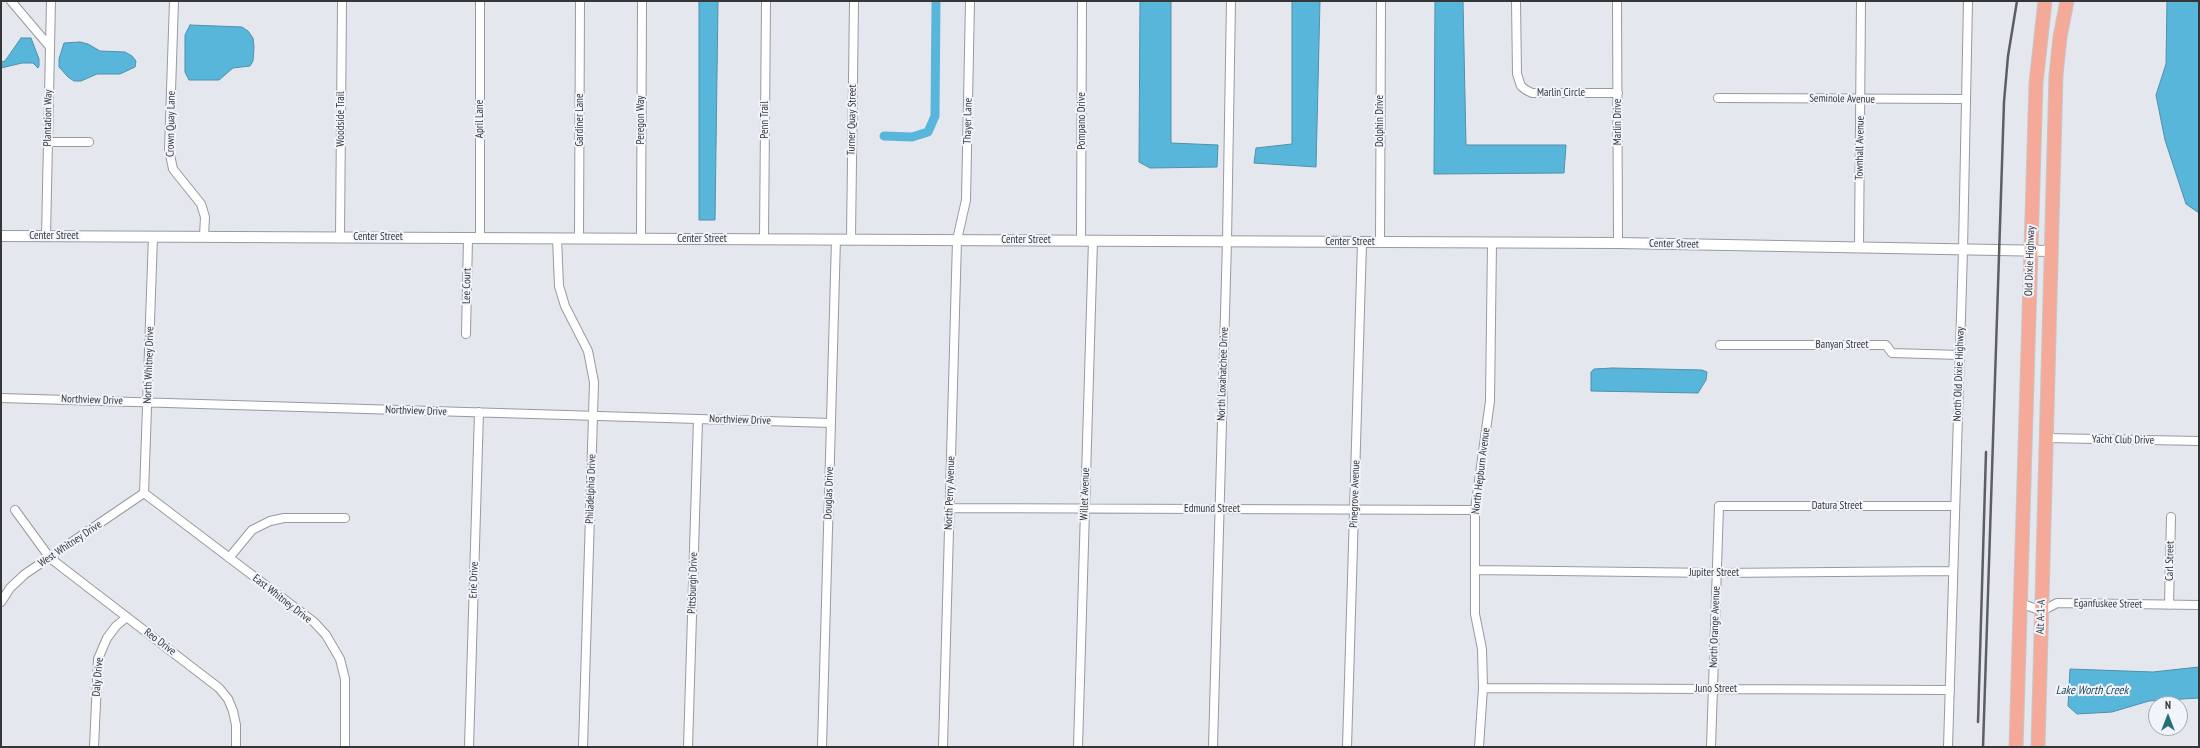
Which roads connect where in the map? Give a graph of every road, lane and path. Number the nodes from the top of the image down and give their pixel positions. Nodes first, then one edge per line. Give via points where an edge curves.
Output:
1 (11, 1) edge
2 (51, 1) edge
3 (174, 1) edge
4 (342, 1) edge
5 (480, 1) edge
6 (580, 1) edge
7 (642, 1) edge
8 (766, 1) edge
9 (854, 1) edge
10 (970, 1) edge
11 (1082, 1) edge
12 (1231, 1) edge
13 (1381, 1) edge
14 (1516, 1) edge
15 (1617, 1) edge
16 (1860, 1) edge
17 (1968, 1) edge
18 (2046, 1) edge
19 (2067, 1) edge
20 (50, 47) junction
21 (1618, 93) junction
22 (1718, 98) dead end
23 (1861, 99) junction
24 (1966, 99) junction
25 (48, 142) junction
26 (89, 142) dead end
27 (1, 236) edge
28 (46, 236) junction
29 (153, 236) junction
30 (204, 236) junction
31 (340, 237) junction
32 (468, 238) junction
33 (480, 238) junction
34 (557, 238) junction
35 (579, 238) junction
36 (641, 238) junction
37 (764, 239) junction
38 (836, 239) junction
39 (851, 239) junction
40 (957, 240) junction
41 (1081, 240) junction
42 (1093, 240) junction
43 (1227, 241) junction
44 (1362, 242) junction
45 (1380, 242) junction
46 (1492, 242) junction
47 (1618, 243) junction
48 (1859, 248) junction
49 (1963, 250) junction
50 (2030, 251) junction
51 (2052, 251) junction
52 (466, 334) dead end
53 (1720, 345) dead end
54 (1960, 355) junction
55 (1, 398) edge
56 (147, 402) junction
57 (479, 412) junction
58 (593, 416) junction
59 (698, 419) junction
60 (831, 423) junction
61 (2046, 438) junction
62 (2199, 441) edge
63 (2044, 487) joint
64 (144, 493) junction
65 (1719, 506) joint
66 (1955, 506) junction
67 (949, 508) junction
68 (1085, 508) junction
69 (1219, 509) junction
70 (1354, 509) junction
71 (15, 510) dead end
72 (1475, 510) junction
73 (2170, 517) dead end
74 (345, 518) dead end
75 (2023, 522) joint
76 (50, 558) junction
77 (229, 558) junction
78 (1476, 570) junction
79 (1953, 571) junction
80 (1717, 573) junction
81 (1, 602) edge
82 (2020, 603) junction
83 (2169, 605) junction
84 (2199, 606) edge
85 (2042, 611) junction
86 (127, 617) junction
87 (1483, 688) junction
88 (1713, 689) junction
89 (1950, 690) junction
90 (94, 747) edge
91 (236, 747) edge
92 (345, 747) edge
93 (469, 747) edge
94 (583, 747) edge
95 (688, 747) edge
96 (822, 747) edge
97 (943, 747) edge
98 (1078, 747) edge
99 (1213, 747) edge
100 (1347, 747) edge
101 (1479, 747) edge
102 (1711, 747) edge
103 (1948, 747) edge
104 (2016, 747) edge
105 (2038, 747) edge

1 - 20 street
2 - 20 street, Plantation Way
3 - 30 street, Crown Quay Lane via 169,150 173,169 201,204 205,217
4 - 31 street, Woodside Trail
5 - 33 street, April Lane
6 - 35 street, Gardiner Lane
7 - 36 street, Peregon Way
8 - 37 street, Penn Trail
9 - 39 street, Turner Quay Street
10 - 40 street, Thayer Lane via 966,200
11 - 41 street, Pompano Drive
12 - 43 street, North Loxahatchee Drive
13 - 45 street, Dolphin Drive
14 - 21 street, Marlin Circle via 1517,74 1521,86 1532,93
15 - 21 street, Marlin Drive
16 - 23 street, Townhall Avenue
17 - 24 street, North Old Dixie Highway
18 - 50 main road, Old Dixie Highway via 2036,83
19 - 51 main road, Old Dixie Highway via 2056,74
20 - 25 street, Plantation Way
21 - 47 street, Marlin Drive
22 - 23 street, Seminole Avenue
23 - 24 street, Seminole Avenue
23 - 48 street, Townhall Avenue
24 - 49 street, North Old Dixie Highway
25 - 26 street
25 - 28 street, Plantation Way
27 - 28 street, Center Street
28 - 29 street, Center Street
29 - 30 street, Center Street
29 - 56 street, North Whitney Drive
30 - 31 street, Center Street
31 - 32 street, Center Street
32 - 33 street, Center Street
32 - 52 street, Lee Court
33 - 34 street, Center Street
34 - 35 street, Center Street
34 - 58 street, Philadelphia Drive via 559,286 565,306 584,340 592,370
35 - 36 street, Center Street
36 - 37 street, Center Street
37 - 38 street, Center Street
38 - 39 street, Center Street
38 - 60 street, Douglas Drive
39 - 40 street, Center Street
40 - 41 street, Center Street
40 - 67 street, North Perry Avenue
41 - 42 street, Center Street
42 - 43 street, Center Street
42 - 68 street, Willet Avenue
43 - 44 street, Center Street
43 - 69 street, North Loxahatchee Drive
44 - 45 street, Center Street
44 - 70 street, Pinegrove Avenue
45 - 46 street, Center Street
46 - 47 street, Center Street
46 - 72 street, North Hepburn Avenue via 1490,402
47 - 48 street, Center Street
48 - 49 street, Center Street
49 - 50 street, Center Street
49 - 54 street, North Old Dixie Highway
50 - 51 street, Center Street
50 - 75 main road, Old Dixie Highway
51 - 61 main road, Old Dixie Highway
53 - 54 street, Banyan Street via 1886,345 1892,353
54 - 66 street, North Old Dixie Highway
55 - 56 street, Northview Drive
56 - 57 street, Northview Drive
56 - 64 street, North Whitney Drive
57 - 58 street, Northview Drive
57 - 93 street, Erie Drive
58 - 59 street, Northview Drive
58 - 94 street, Philadelphia Drive
59 - 60 street, Northview Drive
59 - 95 street, Pittsburgh Drive
60 - 96 street, Douglas Drive
61 - 62 street, Yacht Club Drive
61 - 63 main road, Old Dixie Highway
63 - 85 main road, Alt A-1-A
64 - 76 street, West Whitney Drive
64 - 77 street, East Whitney Drive
65 - 66 street, Datura Street
65 - 80 street, North Orange Avenue
66 - 79 street, North Old Dixie Highway
67 - 68 street, Edmund Street
67 - 97 street, North Perry Avenue
68 - 69 street, Edmund Street
68 - 98 street, Willet Avenue
69 - 70 street, Edmund Street
69 - 99 street, North Loxahatchee Drive
70 - 72 street, Edmund Street
70 - 100 street, Pinegrove Avenue
71 - 76 street, Reo Drive
72 - 78 street, North Hepburn Avenue
73 - 83 street, Carl Street
74 - 77 street via 284,518 270,521 252,530
75 - 82 main road, Alt A-1-A
76 - 81 street, West Whitney Drive via 20,579
76 - 86 street, Reo Drive
77 - 92 street, East Whitney Drive via 314,622 334,647 345,679
78 - 80 street, Jupiter Street
78 - 87 street, North Hepburn Avenue via 1475,614 1482,649
79 - 80 street, Jupiter Street
79 - 89 street, North Old Dixie Highway
80 - 88 street, North Orange Avenue
82 - 85 street
82 - 104 main road, Alt A-1-A
83 - 84 street, Eganfuskee Street
83 - 85 street, Eganfuskee Street via 2057,603
85 - 105 main road, Alt A-1-A
86 - 90 street, Daly Drive via 107,638 98,659
86 - 91 street, Reo Drive via 224,693 235,718
87 - 88 street, Juno Street
87 - 101 street, North Hepburn Avenue
88 - 89 street, Juno Street
88 - 102 street, North Orange Avenue
89 - 103 street, North Old Dixie Highway

